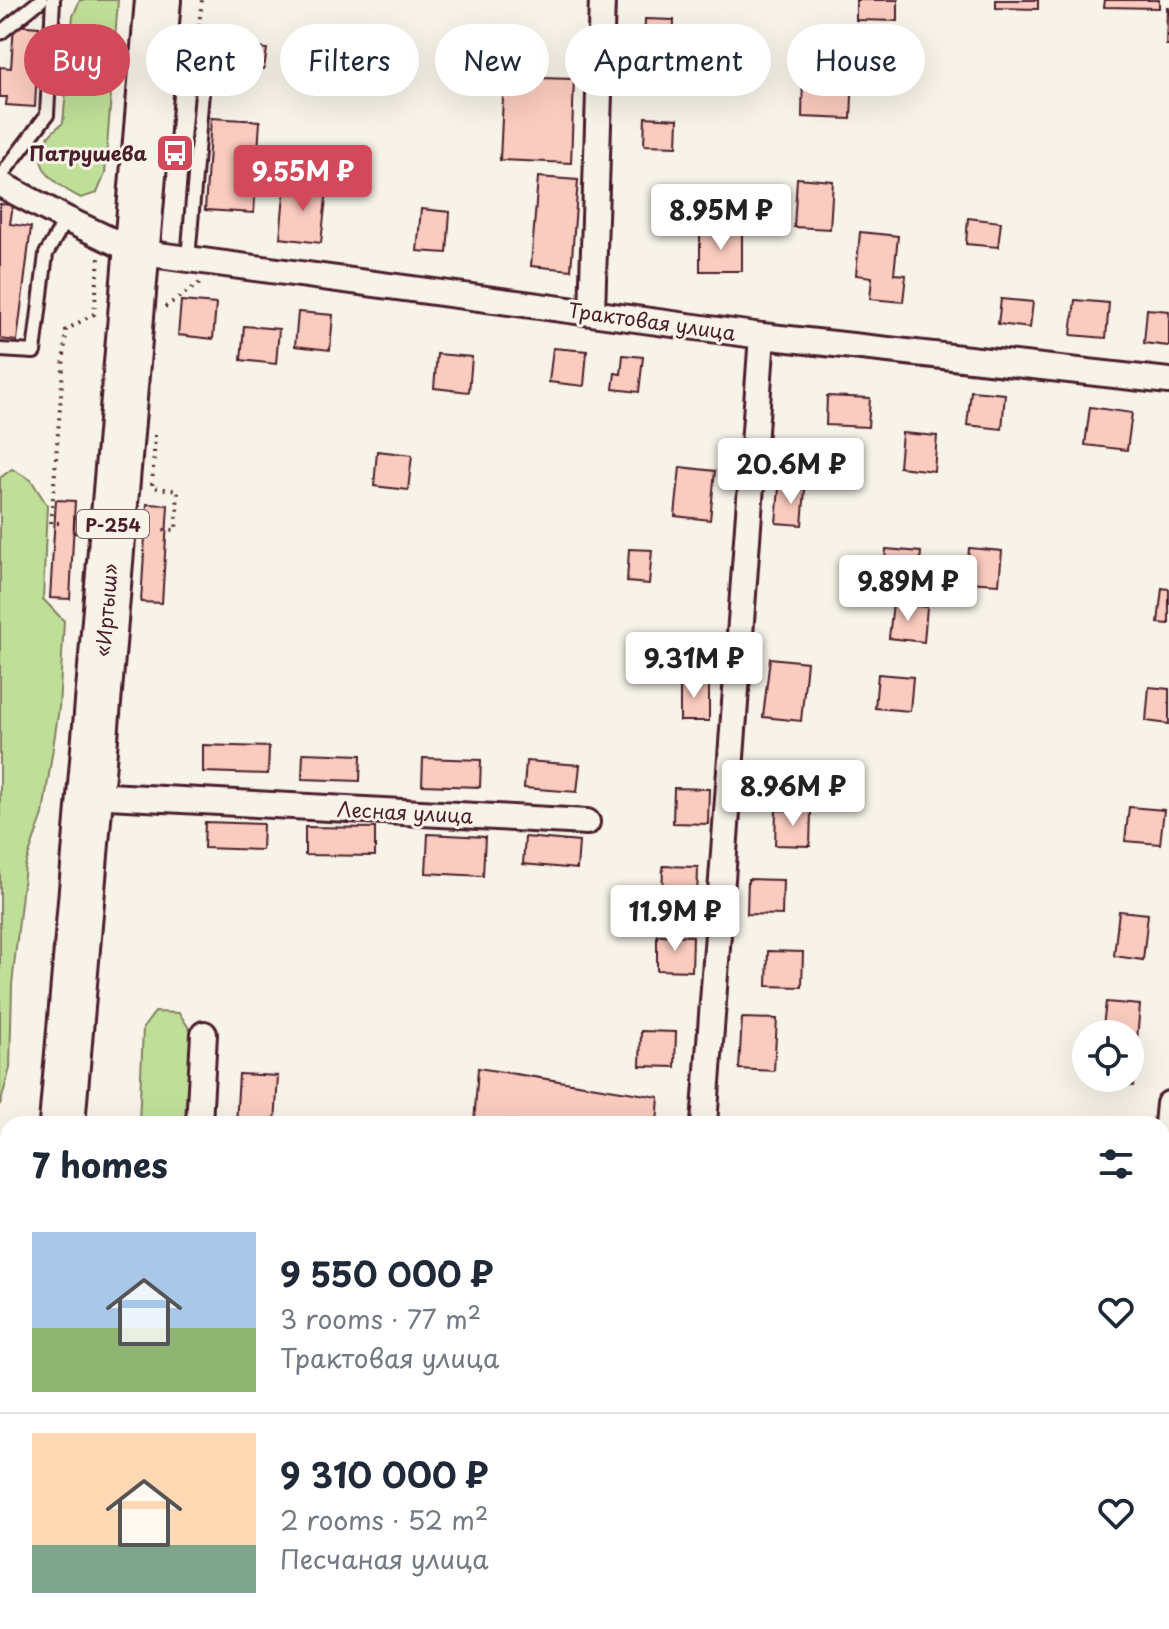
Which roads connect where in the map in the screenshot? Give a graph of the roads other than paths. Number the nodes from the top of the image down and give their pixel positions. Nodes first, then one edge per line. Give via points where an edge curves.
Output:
1 (41, 0) edge
2 (53, 0) edge
3 (158, 0) edge
4 (602, 0) edge
5 (156, 24) edge
6 (0, 33) edge
7 (146, 91) edge
8 (202, 96) edge
9 (0, 177) edge
10 (0, 184) edge
11 (66, 219) junction
12 (119, 244) junction
13 (188, 259) junction
14 (592, 312) junction
15 (762, 336) junction
16 (0, 350) edge
17 (1169, 381) edge
18 (90, 795) junction
19 (587, 822) dead end
20 (204, 1034) dead end
21 (63, 1116) edge
22 (199, 1116) edge
23 (705, 1116) edge

1 - 6 lane
2 - 9 lane via 47,115
3 - 5 highway, «Иртыш» / Р-254
4 - 14 street
7 - 12 highway, «Иртыш» / Р-254
8 - 13 lane
10 - 11 street, Трактовая улица
11 - 12 street, Трактовая улица
11 - 16 lane via 46,254 34,352
12 - 13 street, Трактовая улица
12 - 18 highway, «Иртыш» / Р-254
13 - 14 street, Трактовая улица
14 - 15 street, Трактовая улица
15 - 17 street, Трактовая улица
15 - 23 street
18 - 19 street, Лесная улица
18 - 21 highway, «Иртыш» / Р-254
20 - 22 street

